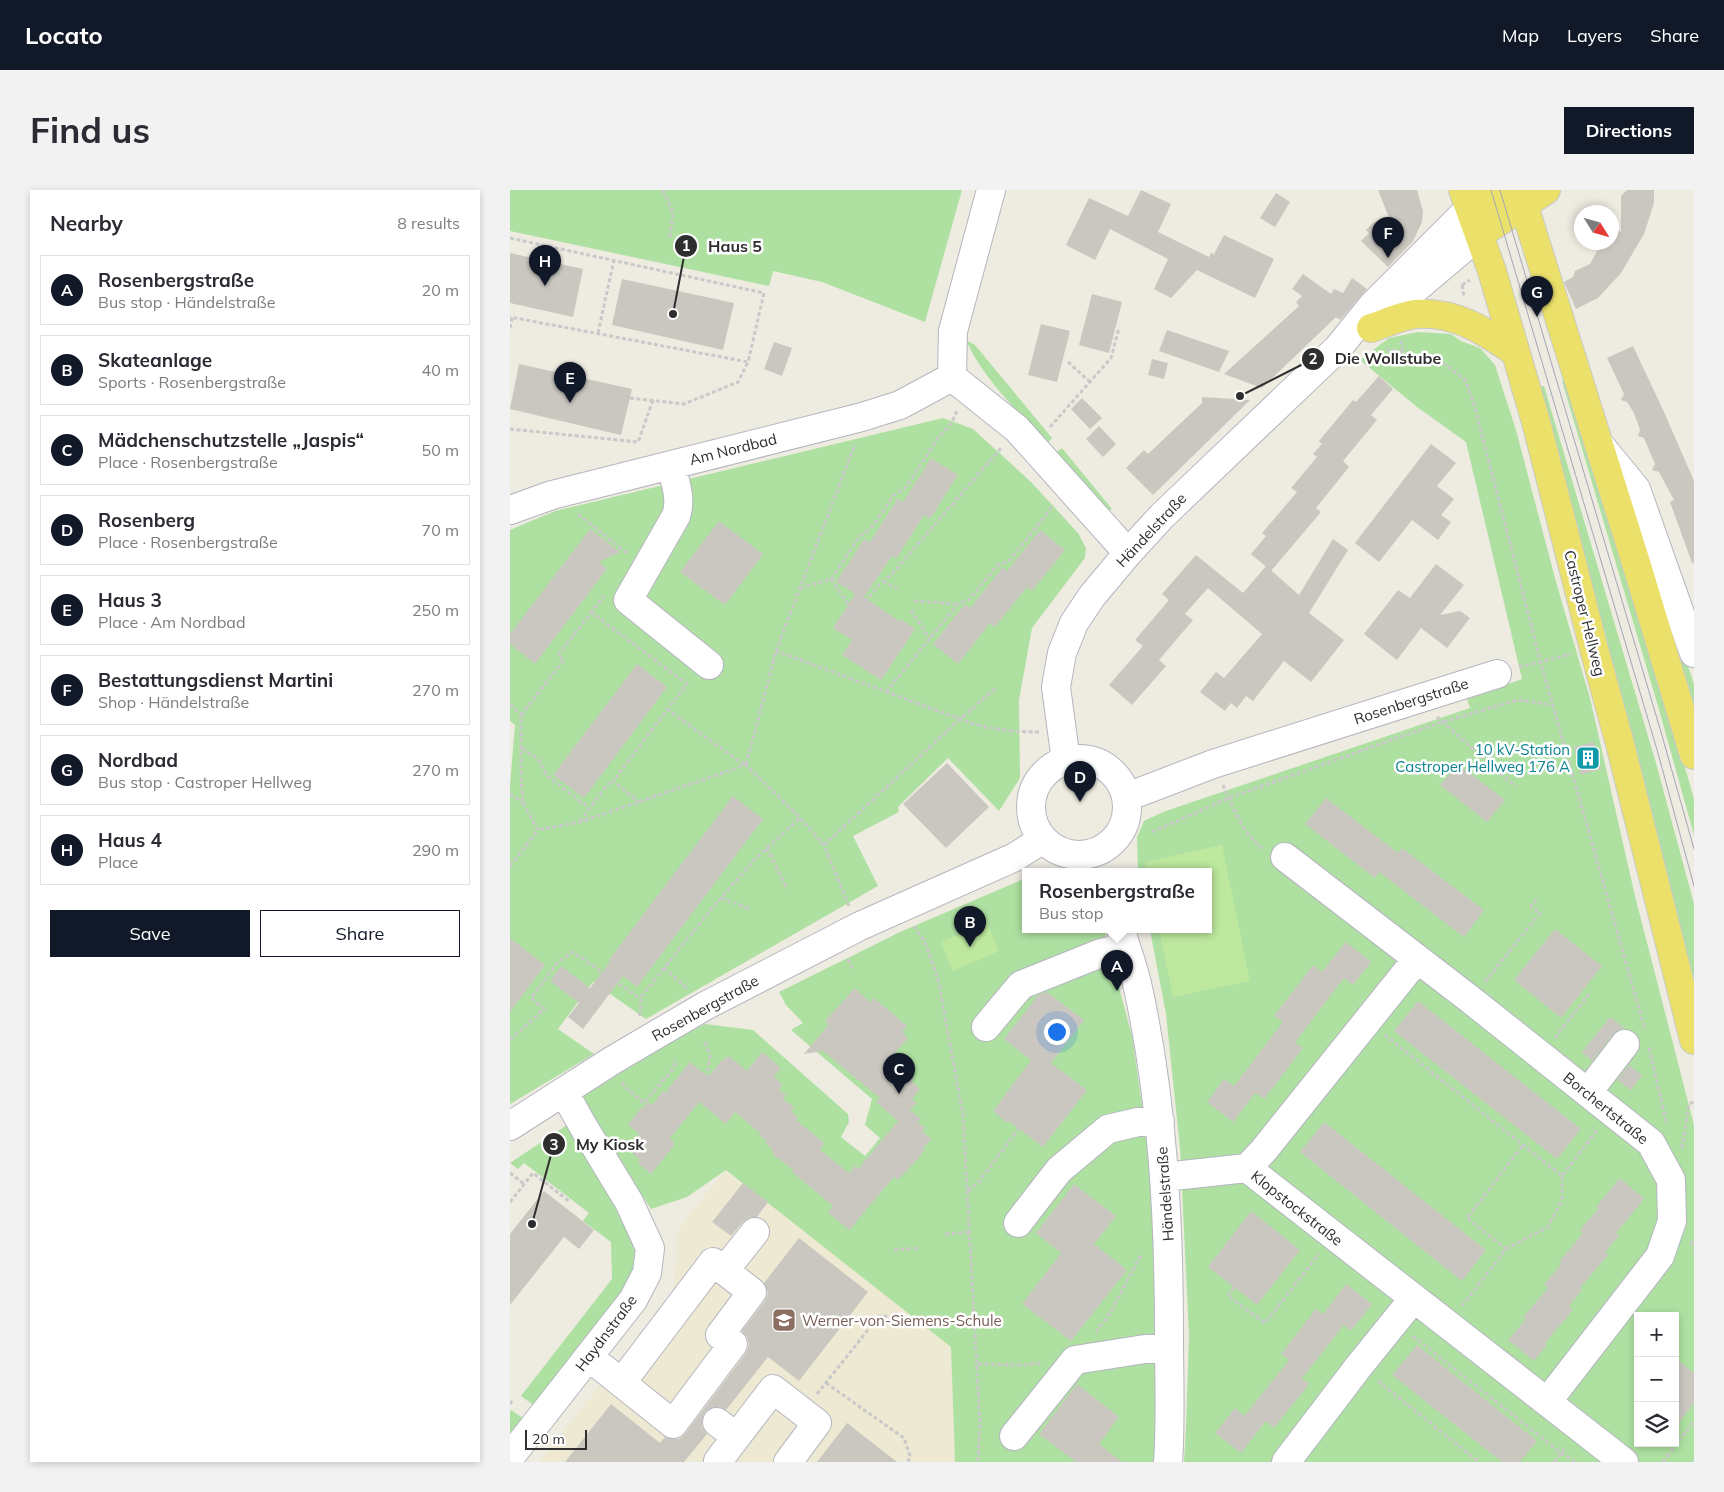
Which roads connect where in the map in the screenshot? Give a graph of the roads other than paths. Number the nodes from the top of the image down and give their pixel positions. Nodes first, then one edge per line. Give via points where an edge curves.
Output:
1 (991, 190) edge
2 (1498, 190) edge
3 (1530, 195) edge
4 (1466, 199) edge
5 (1479, 235) junction
6 (1354, 338) junction
7 (1515, 352) junction
8 (960, 383) junction
9 (1599, 444) junction
10 (671, 465) junction
11 (510, 510) edge
12 (1128, 552) junction
13 (1687, 606) edge
14 (1694, 653) edge
15 (709, 665) dead end
16 (1497, 674) road end
17 (1694, 755) edge
18 (1066, 761) junction
19 (1127, 797) junction
20 (1043, 839) junction
21 (1285, 857) road end
22 (1102, 862) edge
23 (1123, 938) edge
24 (1417, 959) junction
25 (986, 1027) dead end
26 (1694, 1040) edge
27 (1640, 1042) road end
28 (564, 1092) junction
29 (1588, 1092) junction
30 (1160, 1122) junction
31 (510, 1126) edge
32 (1247, 1168) junction
33 (1164, 1177) junction
34 (1018, 1223) dead end
35 (755, 1232) dead end
36 (724, 1271) junction
37 (1414, 1298) junction
38 (1169, 1349) junction
39 (589, 1357) junction
40 (622, 1382) junction
41 (1547, 1402) junction
42 (1014, 1436) dead end
43 (510, 1457) edge
44 (720, 1462) edge
45 (788, 1462) edge
46 (1168, 1462) edge
47 (1286, 1462) edge
48 (1624, 1462) edge

1 - 8 street via 953,331
2 - 4 main road
3 - 5 main road
3 - 9 main road
4 - 5 main road, Castroper Hellweg
4 - 6 street, Händelstraße via 1383,294
5 - 6 street, Händelstraße
5 - 7 main road, Castroper Hellweg
6 - 7 main road, Händelstraße via 1414,314 1438,315 1462,320
6 - 12 street, Händelstraße via 1197,482
7 - 26 main road, Castroper Hellweg via 1555,495
8 - 10 street, Am Nordbad via 862,417
8 - 12 street via 1017,429
9 - 13 street via 1636,489
9 - 17 main road
10 - 11 street, Am Nordbad via 563,492
10 - 15 street via 679,507 628,600
12 - 18 street, Händelstraße via 1087,602 1062,653 1056,687
13 - 14 street
16 - 19 street, Rosenbergstraße via 1213,764
18 - 19 street via 1085,759 1104,765 1119,779
18 - 20 street via 1046,772 1034,791 1031,807 1034,824
19 - 22 street via 1127,814 1122,829
20 - 22 street via 1069,854 1084,855
20 - 28 street, Rosenbergstraße via 1015,857 860,926 705,1006
21 - 24 street, Borchertstraße
23 - 25 street via 1101,953 1021,985
23 - 30 street, Händelstraße via 1138,984
24 - 29 street, Borchertstraße
24 - 32 street via 1354,1031
27 - 29 street
28 - 31 street, Rosenbergstraße
28 - 39 street, Haydnstraße via 629,1202 650,1248 648,1273 633,1300
29 - 41 street, Borchertstraße via 1651,1143 1671,1180 1672,1221 1660,1256
30 - 33 street, Händelstraße
30 - 34 street via 1138,1122 1108,1129 1059,1170
32 - 33 street, Klopstockstraße
32 - 37 street, Klopstockstraße
33 - 38 street, Händelstraße via 1169,1251
35 - 36 street
36 - 40 street via 713,1262
36 - 40 street via 752,1292 720,1334 733,1344 673,1424
37 - 41 street, Klopstockstraße
37 - 47 street via 1374,1374
38 - 42 street via 1145,1349 1074,1360
38 - 46 street, Händelstraße
39 - 40 street
39 - 43 street, Haydnstraße
41 - 48 street, Klopstockstraße
44 - 45 street via 726,1430 773,1390 817,1423

